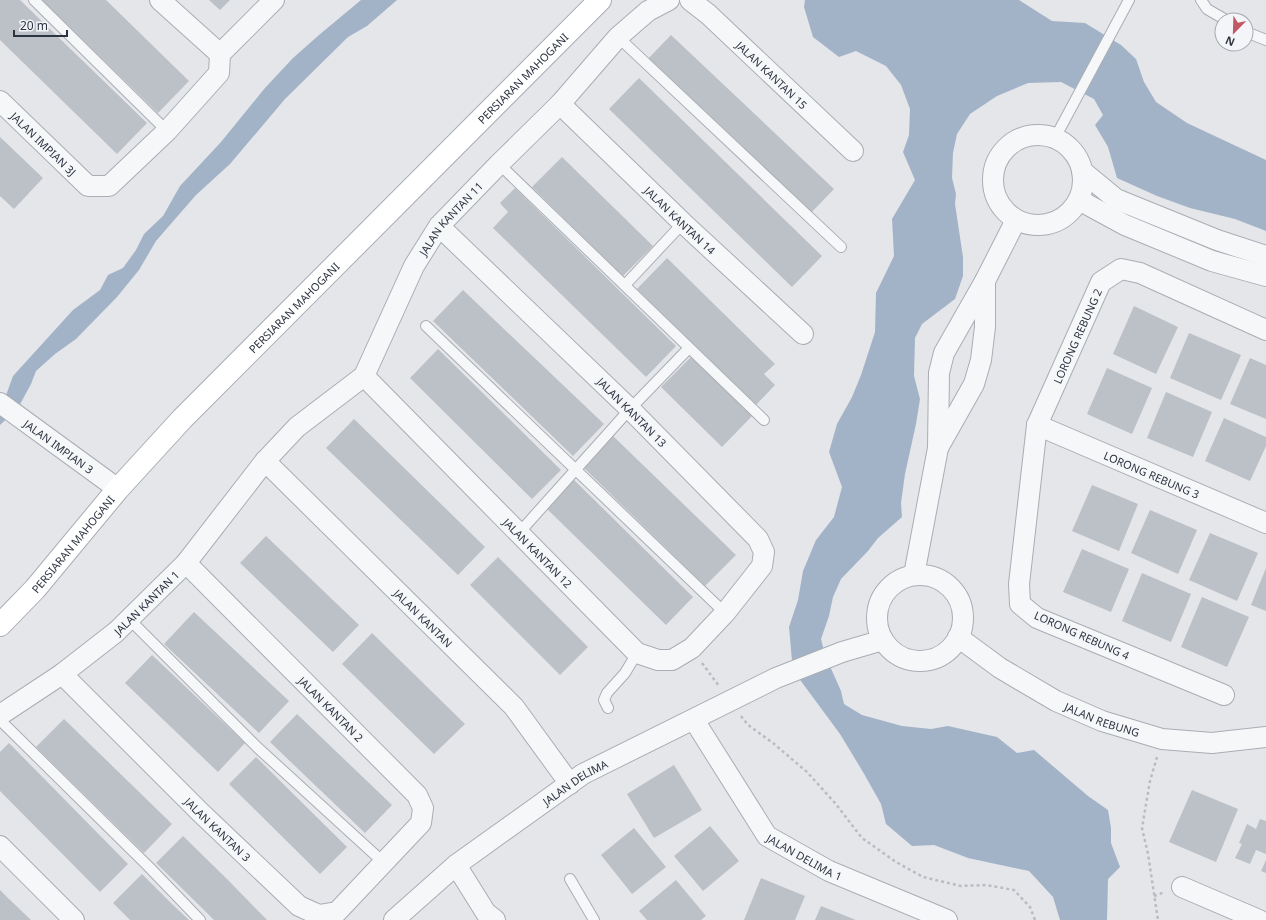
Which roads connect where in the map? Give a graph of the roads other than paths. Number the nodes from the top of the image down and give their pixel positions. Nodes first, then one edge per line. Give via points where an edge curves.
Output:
1 (34, 0) edge
2 (160, 0) edge
3 (274, 0) edge
4 (600, 0) edge
5 (669, 0) edge
6 (690, 0) edge
7 (1129, 0) edge
8 (1201, 0) edge
9 (1214, 14) edge
10 (1254, 35) edge
11 (618, 37) junction
12 (1266, 40) edge
13 (220, 54) junction
14 (0, 101) edge
15 (560, 104) junction
16 (167, 131) junction
17 (1055, 138) junction
18 (852, 151) dead end
19 (500, 164) junction
20 (1082, 171) junction
21 (1079, 200) junction
22 (1016, 220) junction
23 (683, 223) junction
24 (440, 226) junction
25 (841, 247) dead end
26 (1266, 256) edge
27 (1266, 276) edge
28 (984, 281) junction
29 (625, 285) junction
30 (426, 326) dead end
31 (1266, 330) edge
32 (803, 334) dead end
33 (689, 348) junction
34 (364, 376) junction
35 (0, 403) edge
36 (630, 409) junction
37 (764, 420) dead end
38 (1038, 425) junction
39 (938, 448) junction
40 (265, 461) junction
41 (575, 470) junction
42 (118, 489) junction
43 (1266, 523) edge
44 (518, 534) junction
45 (186, 563) junction
46 (914, 575) junction
47 (725, 613) junction
48 (130, 620) junction
49 (0, 626) edge
50 (958, 637) junction
51 (883, 640) junction
52 (637, 653) junction
53 (62, 674) junction
54 (1224, 695) dead end
55 (608, 708) dead end
56 (0, 715) edge
57 (0, 720) edge
58 (694, 720) junction
59 (1266, 737) edge
60 (570, 784) junction
61 (0, 846) edge
62 (383, 862) junction
63 (456, 865) junction
64 (570, 879) dead end
65 (1182, 887) dead end
66 (74, 920) edge
67 (200, 920) edge
68 (394, 920) edge
69 (495, 920) edge
70 (594, 920) edge
71 (947, 920) edge
72 (1259, 920) edge

1 - 16 lane
2 - 13 street
3 - 13 street
4 - 42 main road, PERSIARAN MAHOGANI via 182,419
5 - 11 street, JALAN KANTAN 11 via 648,11
6 - 18 street, JALAN KANTAN 15 via 708,14
7 - 17 lane
8 - 9 lane via 1207,10
10 - 12 lane
11 - 15 street, JALAN KANTAN 11
11 - 25 lane
13 - 16 street via 219,73
14 - 16 street, JALAN IMPIAN 3J via 88,186 109,186
15 - 19 street, JALAN KANTAN 11
15 - 23 street, JALAN KANTAN 14
17 - 20 street via 1068,146 1077,157
17 - 22 street via 1041,135 1026,136 1000,153 994,167 992,182 995,197 1003,210
19 - 24 street, JALAN KANTAN 11
19 - 29 lane
20 - 21 street via 1083,186
20 - 26 street via 1116,199 1217,240
21 - 22 street via 1071,212 1045,225 1030,225
21 - 27 street via 1125,225 1212,261
22 - 28 street
23 - 29 lane
23 - 32 street, JALAN KANTAN 14
24 - 34 street, JALAN KANTAN 11 via 414,266
24 - 36 street, JALAN KANTAN 13
28 - 39 street via 985,327 981,360 974,384
28 - 39 street via 944,353 939,373
29 - 33 lane
30 - 41 lane
31 - 38 street, LORONG REBUNG 2 via 1140,273 1121,269 1100,282
33 - 36 lane
33 - 37 lane
34 - 40 street, JALAN KANTAN 11 via 297,427
34 - 44 street, JALAN KANTAN 12
35 - 42 street, JALAN IMPIAN 3
36 - 41 lane
36 - 47 street, JALAN KANTAN 13 via 758,539 764,552 762,566
38 - 43 street, LORONG REBUNG 3
38 - 54 street, LORONG REBUNG 4 via 1019,584 1020,604 1037,618
39 - 46 street
40 - 45 street, JALAN KANTAN 1
40 - 60 street, JALAN KANTAN via 514,707
41 - 44 lane
41 - 47 lane
42 - 49 main road, PERSIARAN MAHOGANI via 36,589
44 - 52 street, JALAN KANTAN 12
45 - 48 street, JALAN KANTAN 1
45 - 62 street, JALAN KANTAN 2 via 416,795 423,808 421,823
46 - 50 street via 940,580 958,599 962,612 962,625
46 - 51 street via 901,579 889,588 881,599 877,627
47 - 52 street, JALAN KANTAN 12 via 692,648 672,660 658,660
48 - 53 street, JALAN KANTAN 1
48 - 62 lane via 258,748
50 - 51 street via 949,649 936,658 921,660 906,659 893,651
50 - 59 street, JALAN REBUNG via 1000,668 1056,701 1102,721 1162,739 1212,743
51 - 58 street, JALAN DELIMA via 842,652 776,678
52 - 55 lane via 625,673 604,698
53 - 56 street, JALAN KANTAN 1
53 - 62 street, JALAN KANTAN 3 via 201,813 299,906 319,915 337,912
57 - 67 lane
58 - 60 street, JALAN DELIMA via 583,774
58 - 71 street, JALAN DELIMA 1 via 767,836 829,871
60 - 63 street, JALAN DELIMA
61 - 66 street
63 - 68 street, JALAN DELIMA
63 - 69 street via 486,913
64 - 70 lane
65 - 72 street

